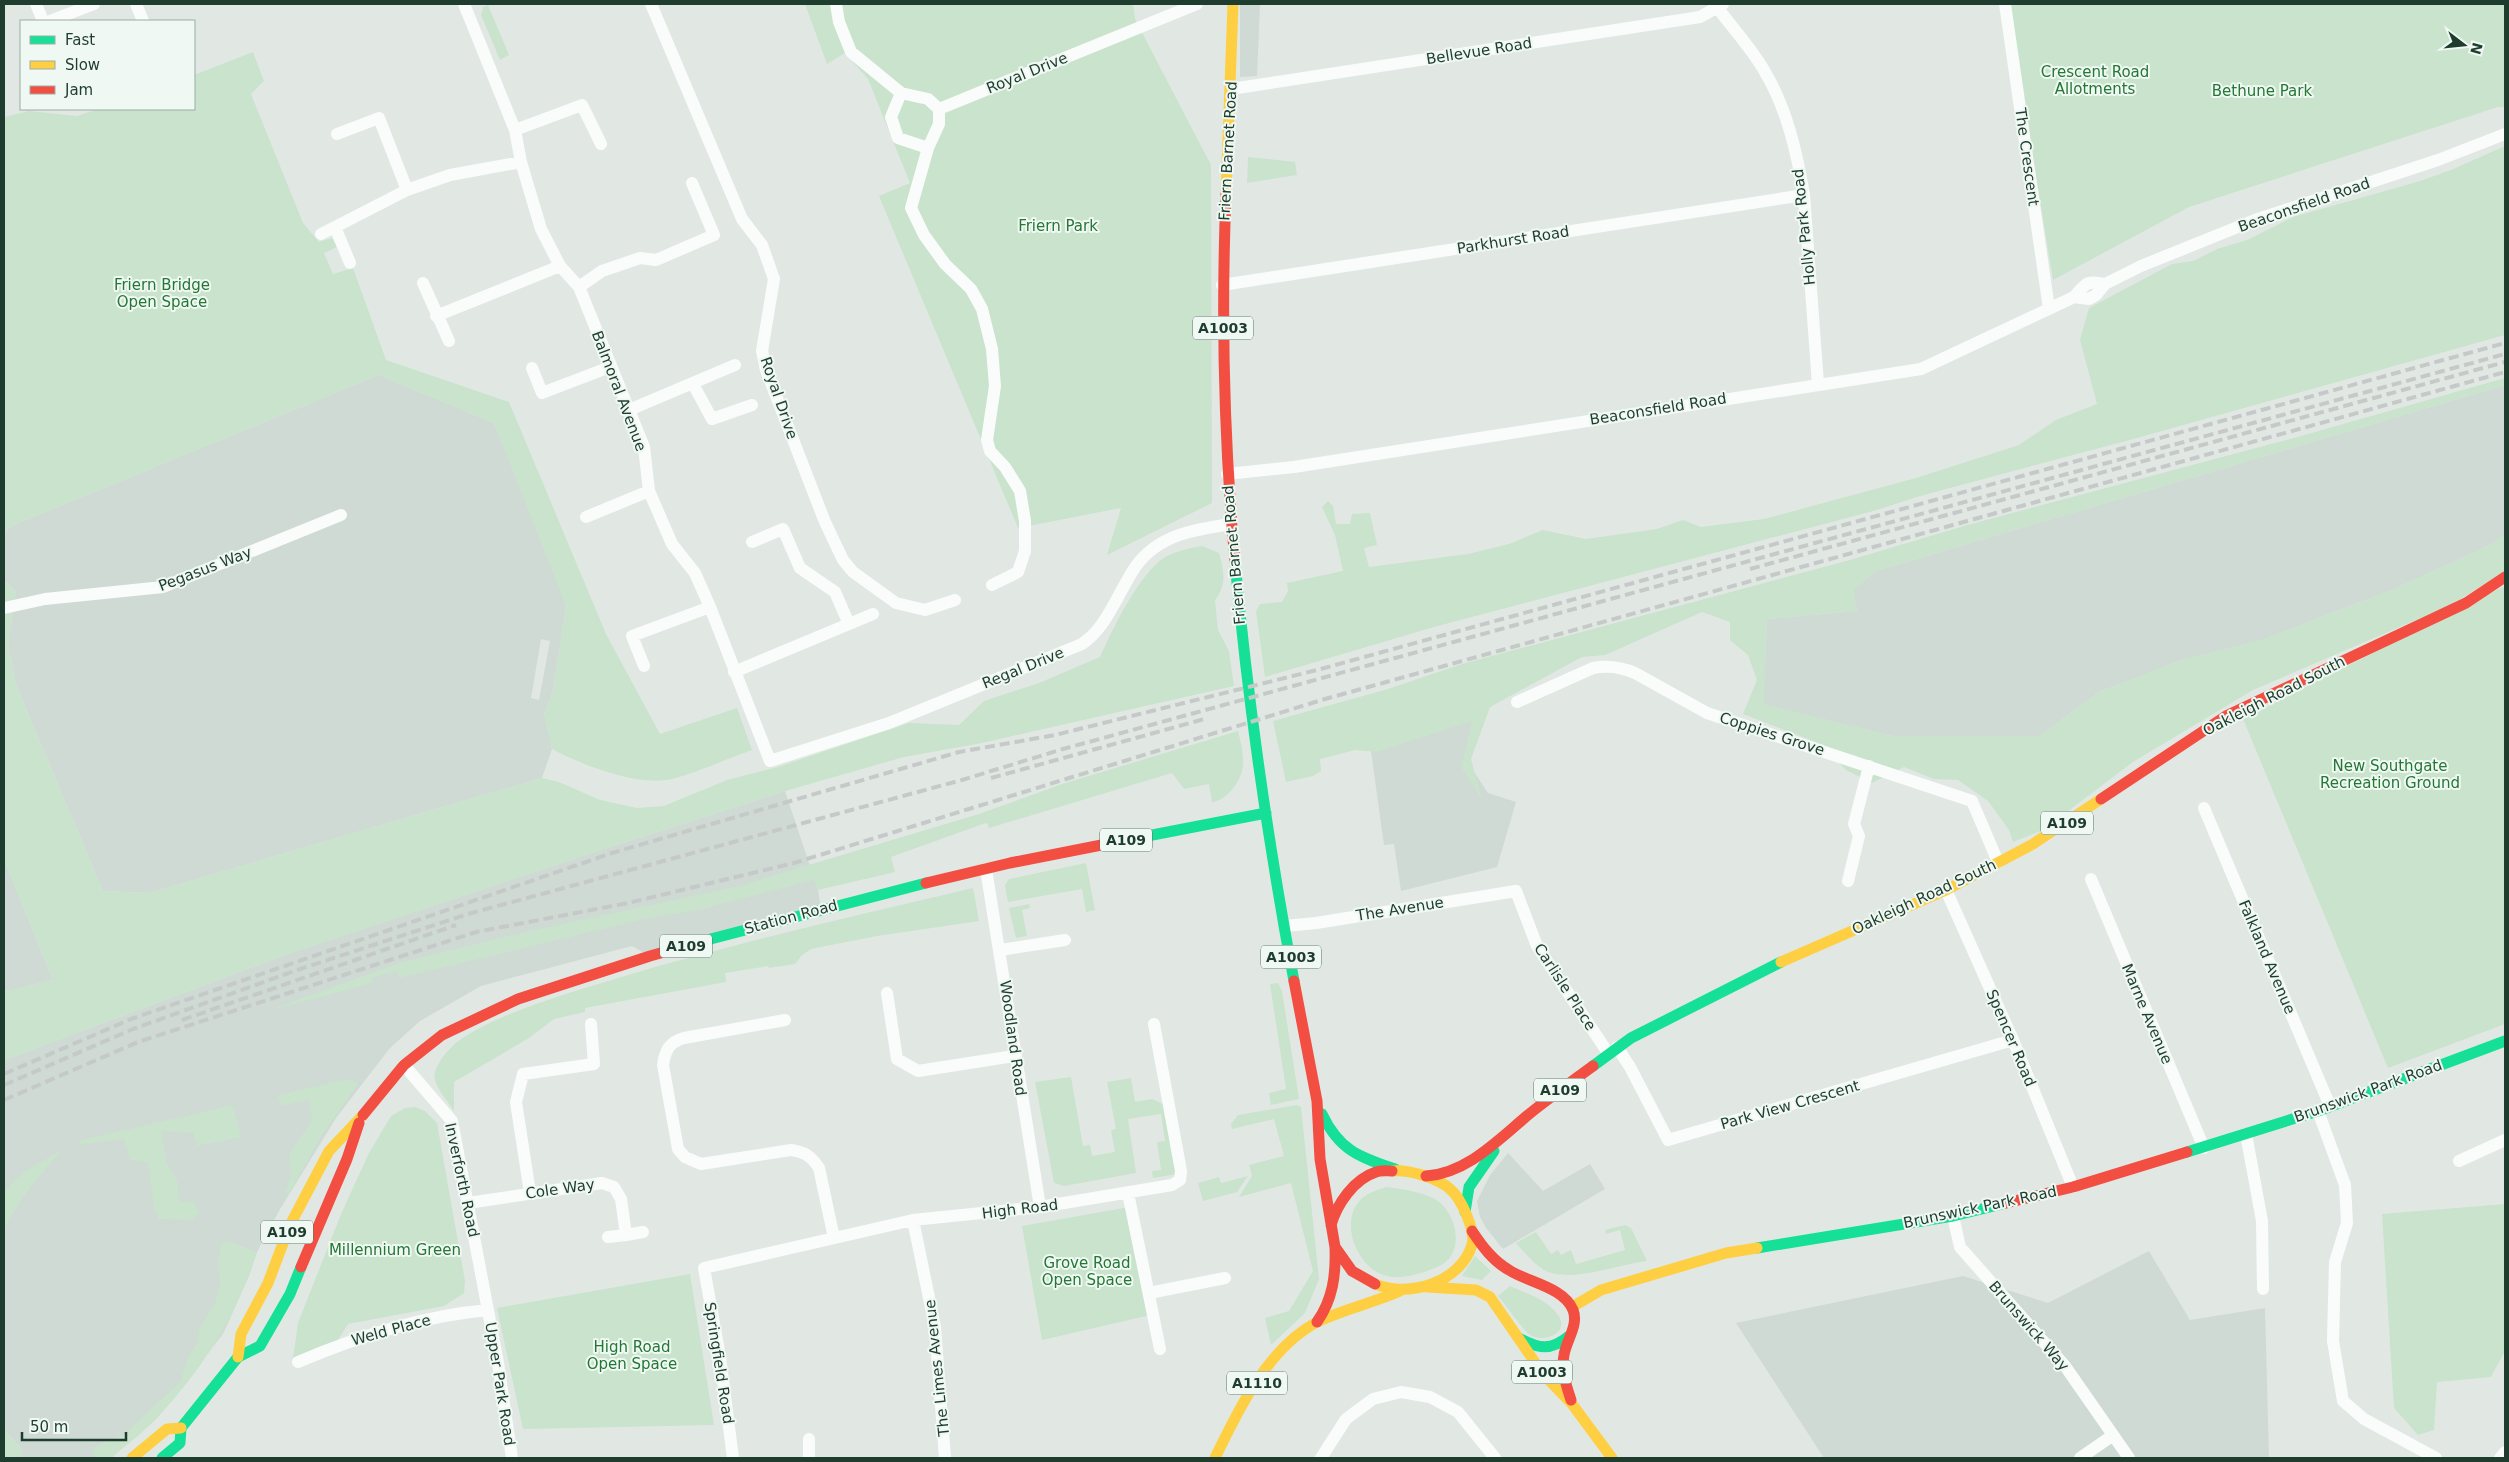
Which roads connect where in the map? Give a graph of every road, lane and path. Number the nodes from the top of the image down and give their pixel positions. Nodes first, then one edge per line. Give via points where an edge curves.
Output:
1 (36, 4) edge
2 (94, 4) edge
3 (136, 4) edge
4 (464, 4) edge
5 (651, 4) edge
6 (836, 4) edge
7 (1197, 4) edge
8 (1233, 4) edge
9 (2006, 4) edge
10 (1719, 5) edge
11 (43, 20) edge
12 (53, 20) edge
13 (143, 20) edge
14 (1231, 89) junction
15 (900, 93) junction
16 (939, 109) junction
17 (515, 130) junction
18 (337, 134) dead end
19 (2505, 134) edge
20 (601, 144) dead end
21 (928, 148) junction
22 (521, 162) junction
23 (692, 183) dead end
24 (406, 190) junction
25 (1804, 195) junction
26 (335, 227) junction
27 (321, 234) dead end
28 (350, 263) dead end
29 (560, 266) junction
30 (423, 283) dead end
31 (1222, 285) junction
32 (579, 287) junction
33 (2048, 309) junction
34 (436, 316) junction
35 (449, 341) dead end
36 (735, 365) dead end
37 (610, 367) junction
38 (532, 368) dead end
39 (693, 384) junction
40 (1818, 384) junction
41 (752, 405) dead end
42 (629, 410) junction
43 (1227, 474) junction
44 (649, 491) junction
45 (341, 515) dead end
46 (586, 516) dead end
47 (1232, 524) junction
48 (752, 542) dead end
49 (2505, 577) edge
50 (992, 585) dead end
51 (955, 600) dead end
52 (710, 607) junction
53 (4, 608) edge
54 (873, 614) dead end
55 (849, 624) junction
56 (644, 666) dead end
57 (734, 672) junction
58 (1517, 702) dead end
59 (770, 761) joint
60 (1870, 766) junction
61 (2204, 808) dead end
62 (1266, 813) junction
63 (1998, 862) junction
64 (986, 869) junction
65 (2091, 880) dead end
66 (1848, 881) dead end
67 (1946, 890) junction
68 (1516, 891) joint
69 (1285, 926) junction
70 (1065, 940) dead end
71 (1000, 950) junction
72 (887, 993) dead end
73 (785, 1020) dead end
74 (591, 1024) dead end
75 (1154, 1024) dead end
76 (2013, 1040) junction
77 (2505, 1041) edge
78 (1613, 1050) junction
79 (1014, 1056) junction
80 (404, 1066) junction
81 (1317, 1101) junction
82 (2330, 1106) junction
83 (2318, 1111) junction
84 (360, 1119) junction
85 (2246, 1134) junction
86 (1505, 1136) junction
87 (2505, 1140) edge
88 (2204, 1148) junction
89 (2460, 1161) dead end
90 (1399, 1170) junction
91 (1420, 1176) junction
92 (2073, 1187) junction
93 (530, 1193) junction
94 (1128, 1193) junction
95 (468, 1202) junction
96 (1040, 1207) junction
97 (1465, 1212) junction
98 (1953, 1216) junction
99 (914, 1220) junction
100 (319, 1221) junction
101 (1331, 1225) junction
102 (1472, 1230) junction
103 (643, 1232) dead end
104 (626, 1235) junction
105 (285, 1236) junction
106 (608, 1237) dead end
107 (834, 1238) junction
108 (1335, 1247) junction
109 (704, 1268) joint
110 (1226, 1278) dead end
111 (1424, 1287) junction
112 (2263, 1289) dead end
113 (1400, 1291) junction
114 (1150, 1293) junction
115 (1572, 1307) junction
116 (488, 1310) junction
117 (1317, 1322) junction
118 (1569, 1336) junction
119 (1517, 1337) junction
120 (1160, 1350) dead end
121 (238, 1357) junction
122 (298, 1362) dead end
123 (1572, 1404) junction
124 (181, 1428) junction
125 (2112, 1436) junction
126 (809, 1439) dead end
127 (2505, 1452) edge
128 (132, 1458) edge
129 (162, 1458) edge
130 (512, 1458) edge
131 (733, 1458) edge
132 (809, 1458) edge
133 (945, 1458) edge
134 (1215, 1458) edge
135 (1321, 1458) edge
136 (1495, 1458) edge
137 (1612, 1458) edge
138 (2080, 1458) edge
139 (2128, 1458) edge
140 (2436, 1458) edge
141 (2500, 1458) edge

1 - 11 street
2 - 12 street
3 - 13 street
4 - 17 street, Balmoral Avenue
5 - 51 street, Royal Drive via 742,219 762,245 774,279 762,350 766,370 843,560 853,572 896,603 925,610
6 - 15 street via 839,22 851,52
7 - 16 street, Royal Drive
8 - 14 main road, Friern Barnet Road / A1003
9 - 33 street, The Crescent
10 - 14 street, Bellevue Road via 1700,17
10 - 25 street, Holly Park Road via 1764,70 1781,102
14 - 31 main road, Friern Barnet Road / A1003
15 - 16 street via 928,99
15 - 21 street via 890,117 898,138
16 - 21 street via 939,124
17 - 20 street via 582,105
17 - 22 street, Balmoral Avenue
18 - 24 street via 378,118
19 - 33 street, Beaconsfield Road via 2438,160 2255,220 2105,284 2088,283 2074,297
21 - 50 street via 911,208 924,235 945,264 971,290 982,309 992,349 994,386 987,440 990,451 1020,491 1025,521 1025,551 1018,572
22 - 24 street via 450,175
22 - 29 street, Balmoral Avenue via 541,230
23 - 32 street via 714,236 656,260 640,258 602,271
24 - 26 street
25 - 31 street, Parkhurst Road
25 - 40 street, Holly Park Road
26 - 27 street
26 - 28 street
29 - 32 street, Balmoral Avenue
29 - 34 street
30 - 34 street
31 - 43 main road, Friern Barnet Road / A1003
32 - 37 street, Balmoral Avenue
33 - 40 street, Beaconsfield Road via 1921,369
34 - 35 street
36 - 39 street
37 - 38 street via 542,393
37 - 42 street, Balmoral Avenue
39 - 41 street via 712,419
39 - 42 street
40 - 43 street, Beaconsfield Road via 1294,467
42 - 44 street, Balmoral Avenue via 644,447
43 - 47 main road, Friern Barnet Road / A1003
44 - 46 street
44 - 52 street, Balmoral Avenue via 672,544 695,574
45 - 53 street, Pegasus Way via 163,587 45,599
47 - 59 street, Regal Drive via 1183,533 1147,553 1136,566 1101,628 1082,644 889,722
47 - 62 main road, Friern Barnet Road / A1003 via 1243,651
48 - 55 street via 783,529 800,568 834,592
49 - 63 main road, Oakleigh Road South / A109 via 2466,603 2226,716 2084,812
52 - 56 street via 632,636
52 - 57 street, Balmoral Avenue
54 - 55 street
55 - 57 street
57 - 59 street, Balmoral Avenue
58 - 60 street, Coppies Grove via 1593,668 1612,666 1635,672 1707,713
60 - 63 street, Coppies Grove via 1972,800
60 - 66 street via 1854,824 1860,836
61 - 82 street, Falkland Avenue
62 - 64 main road, Station Road / A109
62 - 69 main road, Friern Barnet Road / A1003
63 - 67 main road, Oakleigh Road South / A109
64 - 71 street, Woodland Road
64 - 80 main road, Station Road / A109 via 784,919 556,986 518,999 442,1035
65 - 88 street, Marne Avenue
67 - 76 street, Spencer Road
67 - 78 main road, Oakleigh Road South / A109 via 1784,961 1655,1024
68 - 69 street, The Avenue
68 - 78 street, Carlisle Place via 1537,946
69 - 81 main road, Friern Barnet Road / A1003
70 - 71 street
71 - 79 street, Woodland Road
72 - 79 street via 897,1059 910,1068 918,1071
73 - 107 street via 684,1038 670,1046 664,1054 663,1066 678,1149 685,1157 701,1164 791,1150 804,1152 819,1168
74 - 93 street via 594,1064 523,1074 516,1102
75 - 94 street, High Road via 1180,1180 1172,1185
76 - 78 street, Park View Crescent via 1668,1140 1630,1067
76 - 92 street, Spencer Road
77 - 82 main road, Brunswick Park Road
78 - 86 main road, Oakleigh Road South / A109 via 1536,1108
79 - 96 street, Woodland Road
80 - 84 main road, Station Road / A109
80 - 95 street, Inverforth Road via 452,1121
81 - 90 main road, Friern Barnet Road / A1003 via 1330,1133 1342,1147
81 - 101 main road, Friern Barnet Road / A1003 via 1320,1159
82 - 83 main road, Brunswick Park Road
83 - 85 main road, Brunswick Park Road
83 - 140 street via 2345,1185 2347,1223 2335,1262 2333,1341 2343,1401 2364,1419
84 - 100 main road, Station Road / A109 via 347,1159
84 - 105 main road, Station Road / A109 via 329,1151
85 - 88 main road, Brunswick Park Road
85 - 112 street via 2262,1221
86 - 91 main road, Oakleigh Road South / A109 via 1454,1170 1443,1175
86 - 97 main road, Oakleigh Road South / A109 via 1473,1178 1464,1201
87 - 89 street
88 - 92 main road, Brunswick Park Road
90 - 91 main road, A1003
90 - 101 main road, A1003 via 1376,1172 1356,1185 1336,1208
91 - 97 main road, A1003 via 1451,1189
92 - 98 main road, Brunswick Park Road
93 - 95 street, Cole Way
93 - 104 street, Cole Way via 602,1183 614,1187 621,1199
94 - 96 street, High Road
94 - 114 street
95 - 116 street, Inverforth Road
96 - 99 street, High Road
97 - 102 main road, A1003
98 - 115 main road, Brunswick Park Road via 1726,1253 1601,1290
98 - 125 street, Brunswick Way via 1960,1247 2065,1366
99 - 107 street, High Road
99 - 133 street, The Limes Avenue via 935,1327
100 - 105 main road via 304,1222 297,1240
100 - 121 main road, Station Road / A109 via 290,1294 260,1346
101 - 108 main road, A1003
102 - 111 main road, A1003 via 1472,1244 1457,1268
102 - 115 main road, A1003 via 1499,1264 1565,1299
103 - 104 street
104 - 106 street
105 - 121 main road, Station Road / A109 via 268,1283 241,1334
107 - 109 street, High Road
108 - 113 main road, A1003 via 1361,1278 1389,1290
108 - 117 main road, A1110 via 1336,1269 1331,1298
109 - 131 street, Springfield Road
110 - 114 street
111 - 113 main road, A1003
111 - 119 main road, A1003 via 1457,1288 1486,1294
113 - 117 main road, A1110 via 1378,1302
114 - 120 street
115 - 118 main road, A1003 via 1576,1318
116 - 122 street, Weld Place via 376,1331
116 - 130 street, Upper Park Road
117 - 134 main road, A1110 via 1278,1355 1242,1406
118 - 119 main road, A1003 via 1550,1349 1530,1345
118 - 123 main road, A1003 via 1563,1375
119 - 123 main road, A1003 via 1547,1380
121 - 124 main road, Station Road / A109
123 - 137 main road, A1003
124 - 128 main road via 167,1429
124 - 129 main road, Station Road / A109 via 180,1443
125 - 138 street
125 - 139 street, Brunswick Way
126 - 132 street
127 - 141 street
135 - 136 street via 1346,1419 1373,1399 1401,1392 1430,1396 1458,1412

